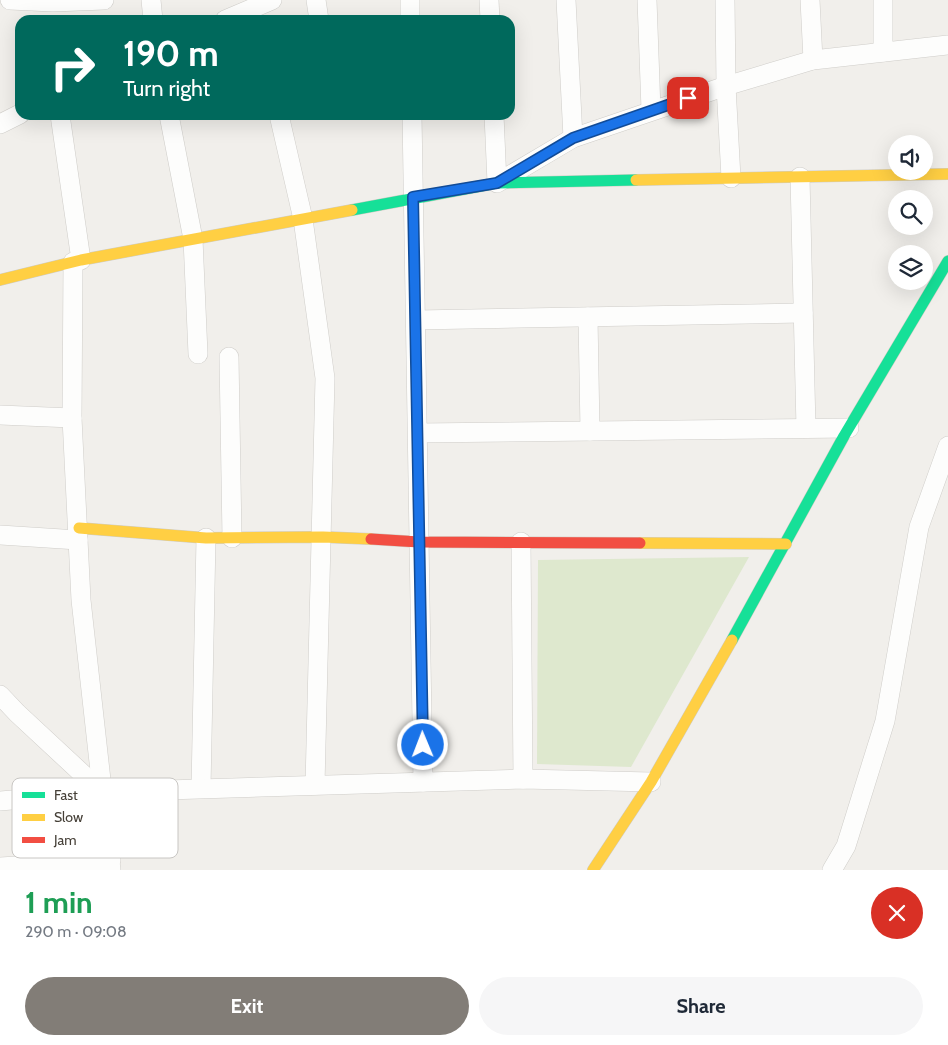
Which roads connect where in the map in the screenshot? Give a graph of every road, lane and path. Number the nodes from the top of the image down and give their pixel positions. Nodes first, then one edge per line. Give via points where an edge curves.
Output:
1 (10, 0) edge
2 (104, 0) edge
3 (151, 0) edge
4 (316, 0) edge
5 (410, 0) edge
6 (489, 0) edge
7 (566, 0) edge
8 (647, 0) edge
9 (725, 0) edge
10 (810, 0) edge
11 (883, 0) edge
12 (261, 6) edge
13 (152, 15) edge
14 (238, 15) edge
15 (318, 15) edge
16 (410, 15) edge
17 (490, 15) edge
18 (948, 45) edge
19 (883, 52) junction
20 (813, 60) junction
21 (726, 86) junction
22 (651, 110) junction
23 (15, 116) edge
24 (61, 120) edge
25 (170, 120) edge
26 (280, 120) edge
27 (412, 120) edge
28 (494, 120) edge
29 (0, 124) edge
30 (573, 138) junction
31 (948, 174) edge
32 (800, 177) junction
33 (731, 178) junction
34 (497, 183) junction
35 (413, 197) junction
36 (303, 219) junction
37 (193, 239) junction
38 (77, 261) junction
39 (948, 261) edge
40 (0, 280) edge
41 (948, 288) edge
42 (919, 310) junction
43 (803, 313) junction
44 (588, 317) junction
45 (416, 320) junction
46 (198, 354) dead end
47 (229, 357) dead end
48 (0, 415) edge
49 (72, 418) junction
50 (806, 428) junction
51 (849, 428) junction
52 (590, 431) junction
53 (418, 433) junction
54 (948, 446) edge
55 (79, 534) junction
56 (0, 535) edge
57 (323, 537) junction
58 (206, 538) junction
59 (232, 538) junction
60 (419, 542) junction
61 (521, 542) junction
62 (786, 544) junction
63 (0, 695) edge
64 (8, 715) edge
65 (85, 778) edge
66 (100, 778) edge
67 (523, 779) junction
68 (424, 782) junction
69 (650, 782) junction
70 (315, 785) junction
71 (201, 788) junction
72 (178, 789) edge
73 (111, 865) edge
74 (0, 867) edge
75 (593, 870) edge
76 (832, 870) edge

1 - 2 street
3 - 13 street
4 - 15 street
5 - 16 street
6 - 17 street
7 - 30 street
8 - 22 street
9 - 21 street
10 - 20 street
11 - 19 street
12 - 14 street
18 - 19 street
19 - 20 street
20 - 21 street
21 - 22 street
21 - 33 street
22 - 30 street
23 - 29 street
24 - 38 street
25 - 37 street
26 - 36 street
27 - 35 street
28 - 34 street
30 - 34 street
31 - 32 street
32 - 33 street
32 - 43 street
33 - 34 street
34 - 35 street
35 - 36 street
35 - 45 street
36 - 37 street
36 - 57 street via 325,378
37 - 38 street
37 - 46 street
38 - 40 street
38 - 49 street
39 - 42 street
41 - 42 street
42 - 51 street
43 - 44 street
43 - 50 street
44 - 45 street
44 - 52 street
45 - 53 street
47 - 59 street
48 - 49 street
49 - 55 street
50 - 51 street
50 - 52 street
51 - 62 street
52 - 53 street
53 - 60 street
54 - 76 street via 919,527 884,721 846,846
55 - 56 street
55 - 58 street
55 - 66 street via 81,600
57 - 59 street
57 - 60 street
57 - 70 street
58 - 59 street
58 - 71 street
60 - 61 street
60 - 68 street
61 - 62 street
61 - 67 street
62 - 69 street
63 - 64 street
64 - 65 street
67 - 68 street
67 - 69 street
68 - 70 street
69 - 75 street
70 - 71 street
71 - 72 street
73 - 74 street

